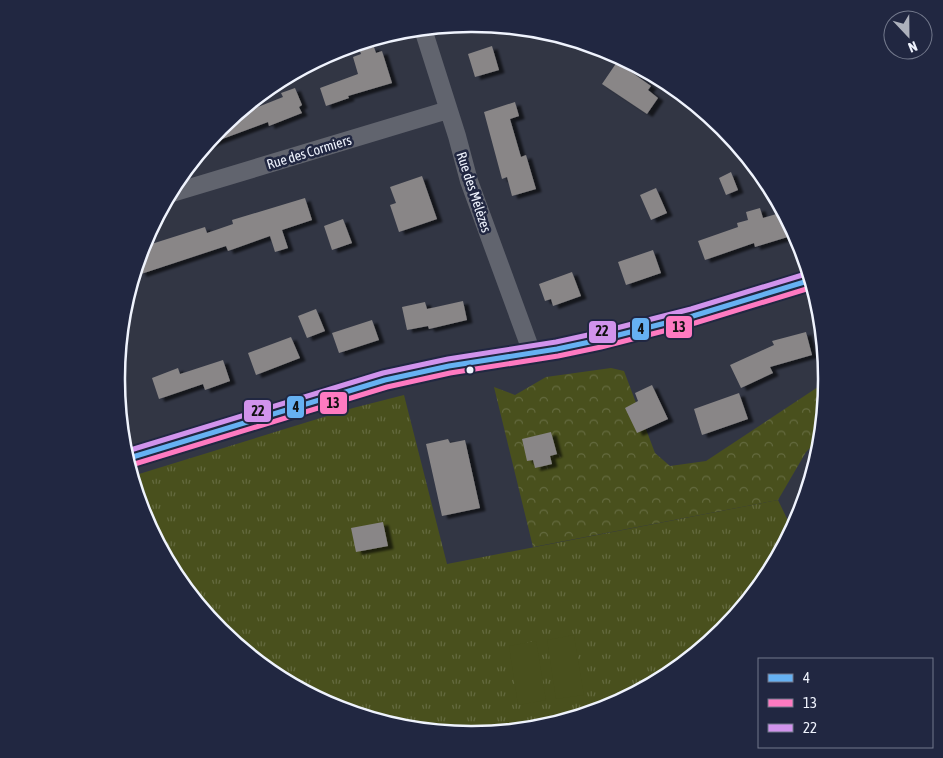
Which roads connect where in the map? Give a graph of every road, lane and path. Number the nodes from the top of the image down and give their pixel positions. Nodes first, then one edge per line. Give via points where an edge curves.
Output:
1 (425, 35) edge
2 (448, 110) junction
3 (180, 191) edge
4 (804, 282) edge
5 (532, 353) junction
6 (134, 457) edge

1 - 2 street, Rue des Mélèzes
2 - 3 street, Rue des Cormiers
2 - 5 street, Rue des Mélèzes via 468,181
4 - 5 street via 655,326
5 - 6 street via 385,380

